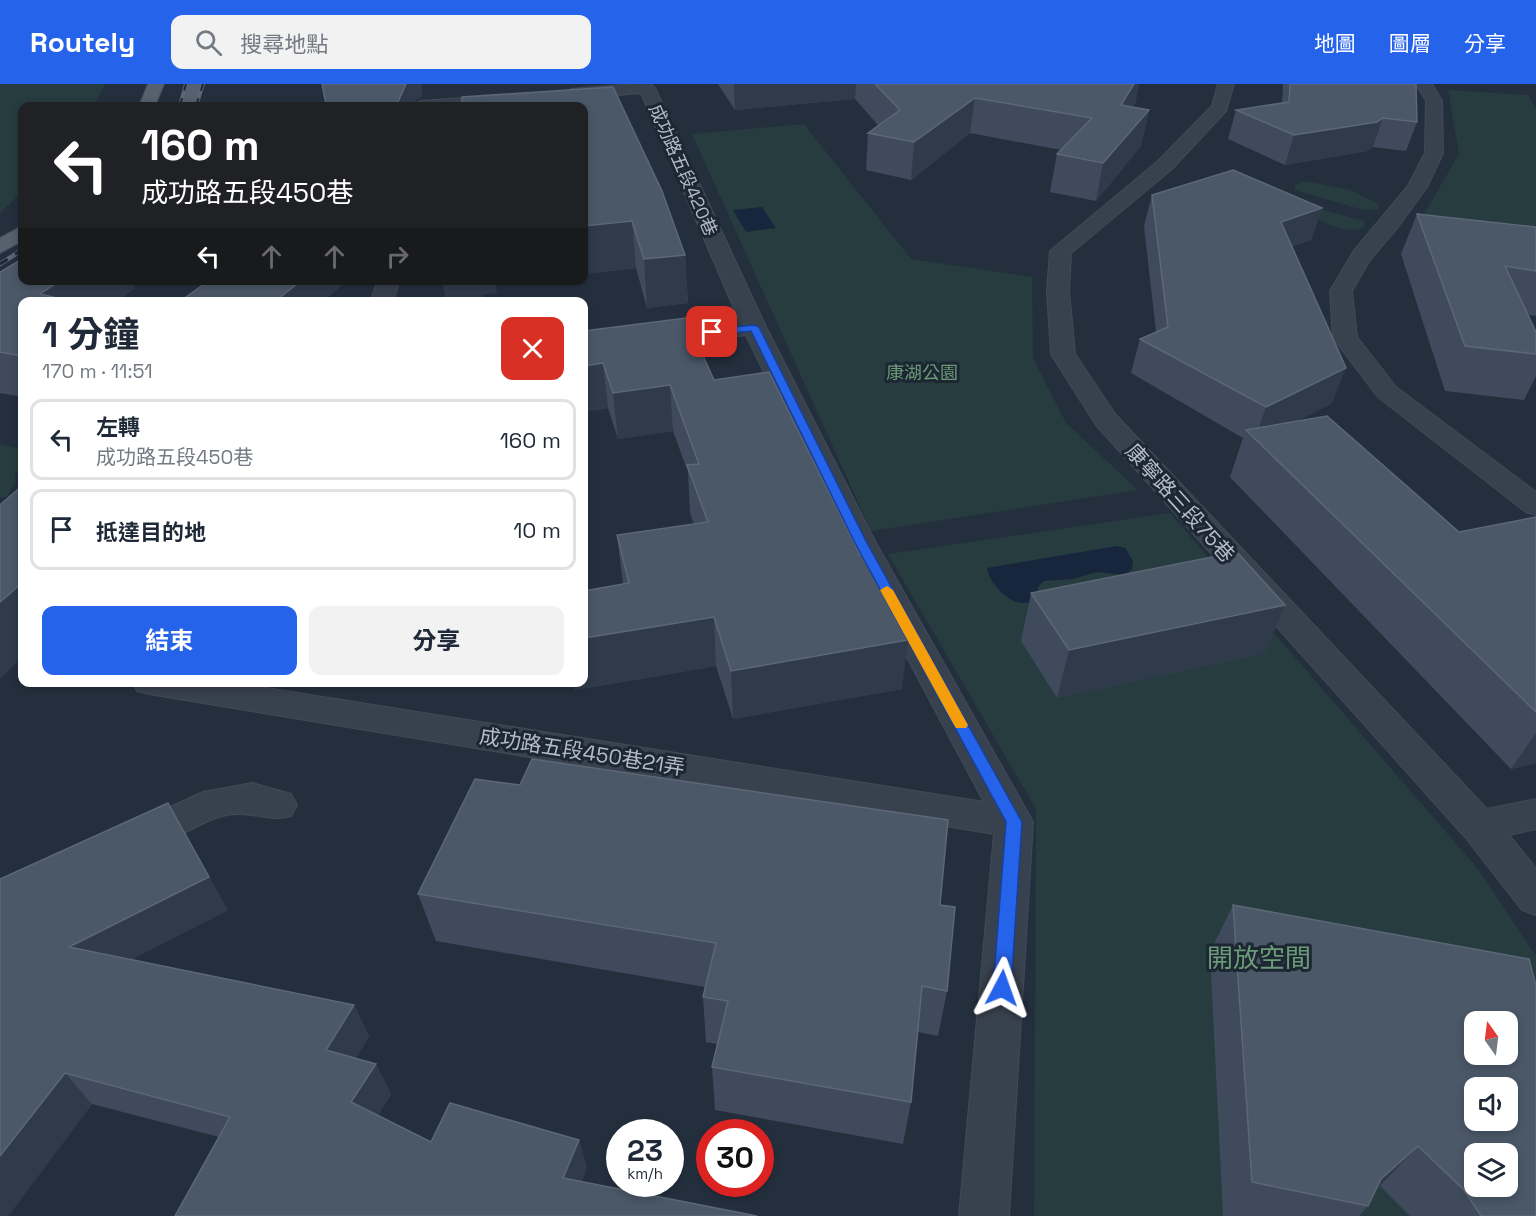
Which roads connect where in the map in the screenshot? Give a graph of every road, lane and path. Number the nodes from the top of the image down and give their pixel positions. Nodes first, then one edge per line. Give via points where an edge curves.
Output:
1 (156, 84) edge
2 (194, 84) edge
3 (1226, 84) edge
4 (1424, 84) edge
5 (559, 95) edge
6 (524, 98) edge
7 (149, 102) edge
8 (189, 102) edge
9 (487, 102) edge
10 (18, 235) edge
11 (0, 247) edge
12 (754, 327) junction
13 (588, 346) edge
14 (1536, 506) edge
15 (180, 687) edge
16 (278, 805) dead end
17 (1536, 814) edge
18 (1014, 822) junction
19 (1479, 826) junction
20 (108, 854) edge
21 (1536, 898) edge
22 (984, 1216) edge

1 - 7 main road
2 - 8 main road
3 - 19 street, 康寧路三段75巷 via 1220,107 1165,165 1061,251 1058,291 1063,354 1105,419
4 - 14 street via 1434,101 1434,153 1402,226 1361,257 1341,291 1345,338 1387,392
5 - 12 street, 成功路五段420巷 via 647,88
6 - 9 street
10 - 11 main road
12 - 13 street
12 - 18 street via 861,543
15 - 18 street, 成功路五段450巷21弄
16 - 20 street via 252,798 216,802
17 - 19 street
18 - 22 street
19 - 21 street, 康寧路三段75巷

